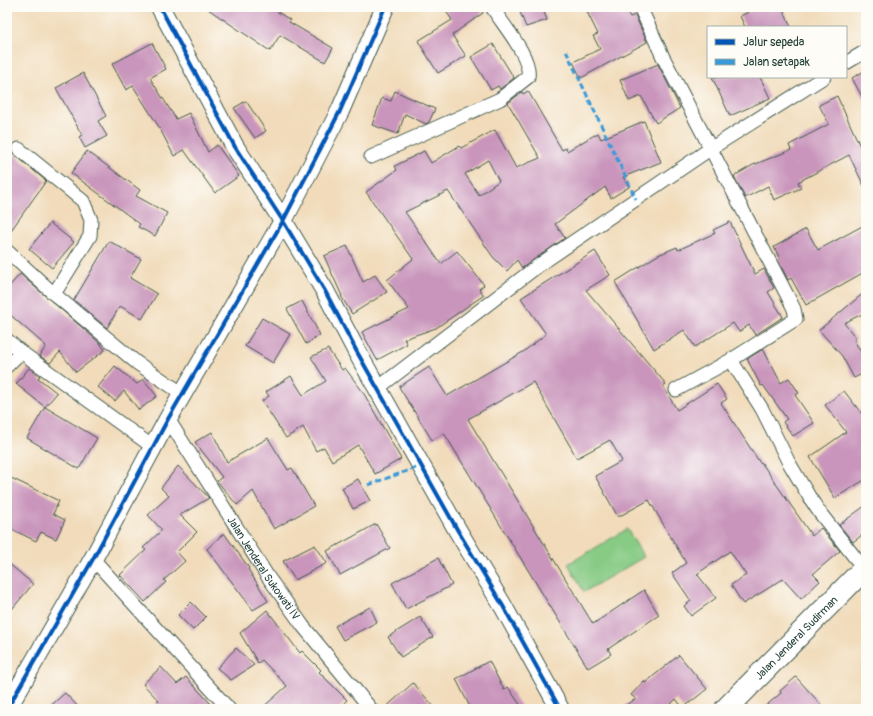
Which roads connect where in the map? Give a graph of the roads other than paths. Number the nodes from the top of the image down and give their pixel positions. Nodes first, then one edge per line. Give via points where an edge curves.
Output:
1 (160, 7) edge
2 (385, 7) edge
3 (492, 7) edge
4 (640, 7) edge
5 (866, 50) edge
6 (847, 62) edge
7 (822, 78) edge
8 (19, 149) dead end
9 (710, 149) junction
10 (371, 157) dead end
11 (283, 221) junction
12 (7, 251) edge
13 (54, 294) junction
14 (7, 340) edge
15 (21, 352) junction
16 (731, 360) junction
17 (7, 366) edge
18 (378, 388) junction
19 (676, 390) dead end
20 (183, 394) junction
21 (168, 419) junction
22 (153, 447) junction
23 (93, 559) junction
24 (865, 568) edge
25 (7, 709) edge
26 (229, 709) edge
27 (370, 709) edge
28 (560, 709) edge
29 (726, 709) edge

1 - 11 street via 235,147
2 - 11 street via 340,111
3 - 10 street via 523,53 529,66 528,77 500,99
4 - 9 street
5 - 6 street
7 - 9 street
8 - 13 street via 83,201 91,220 90,236
9 - 16 street via 787,295 796,319
9 - 18 street via 539,265
11 - 18 street via 325,290
11 - 20 street
12 - 13 street
13 - 20 street via 137,363
14 - 15 street
15 - 17 street
15 - 22 street
16 - 19 street
16 - 24 street via 762,409 810,498
18 - 28 street
20 - 21 street
21 - 22 street
21 - 27 street, Jalan Jenderal Sukowati IV via 268,577 303,626
22 - 23 street
23 - 25 street
23 - 26 street
24 - 29 highway, Jalan Jenderal Sudirman

